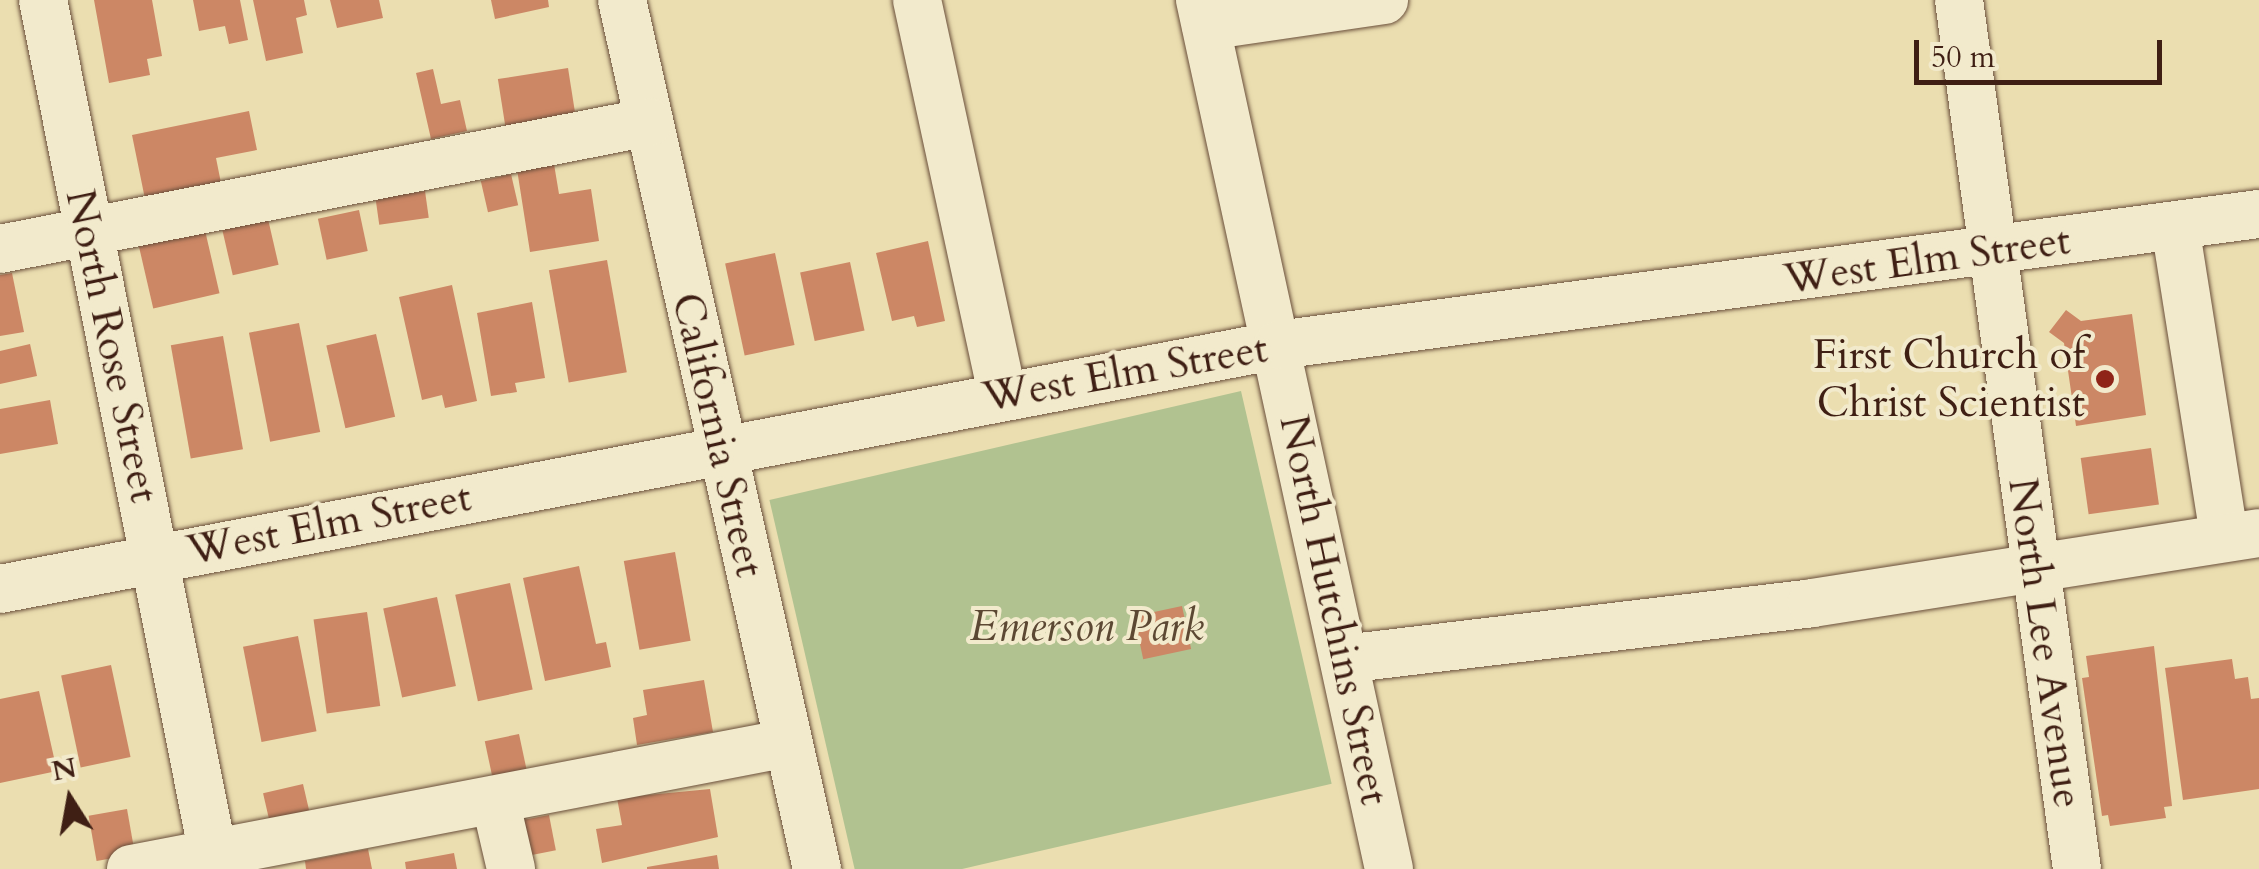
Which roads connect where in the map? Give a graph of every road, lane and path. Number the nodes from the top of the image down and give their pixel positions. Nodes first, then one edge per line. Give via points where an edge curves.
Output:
1 (43, 0) edge
2 (622, 0) edge
3 (917, 0) edge
4 (1384, 0) edge
5 (1958, 0) edge
6 (1203, 13) edge
7 (649, 122) junction
8 (2259, 214) edge
9 (2174, 226) junction
10 (88, 232) junction
11 (0, 249) edge
12 (1993, 252) junction
13 (1278, 345) junction
14 (1002, 393) junction
15 (720, 450) junction
16 (2241, 535) edge
17 (156, 556) junction
18 (2035, 572) junction
19 (0, 589) edge
20 (1344, 659) junction
21 (788, 744) junction
22 (495, 800) junction
23 (214, 861) edge
24 (131, 869) edge
25 (511, 869) edge
26 (817, 869) edge
27 (1389, 869) edge
28 (2077, 869) edge

1 - 10 street, North Rose Street
2 - 7 street, California Street
3 - 14 street
4 - 6 street
5 - 12 street, North Lee Avenue
6 - 13 street, North Hutchins Street
7 - 10 street
7 - 15 street, California Street
8 - 9 street, West Elm Street
9 - 12 street, West Elm Street
9 - 16 street
10 - 11 street
10 - 17 street, North Rose Street
12 - 13 street, West Elm Street
12 - 18 street, North Lee Avenue
13 - 14 street, West Elm Street
13 - 20 street, North Hutchins Street
14 - 15 street, West Elm Street
15 - 17 street, West Elm Street
15 - 21 street, California Street
16 - 18 street
17 - 19 street, West Elm Street
17 - 23 street, North Rose Street
18 - 20 street
18 - 28 street, North Lee Avenue
20 - 27 street, North Hutchins Street
21 - 22 street
21 - 26 street, California Street
22 - 23 street
22 - 25 street
23 - 24 street

